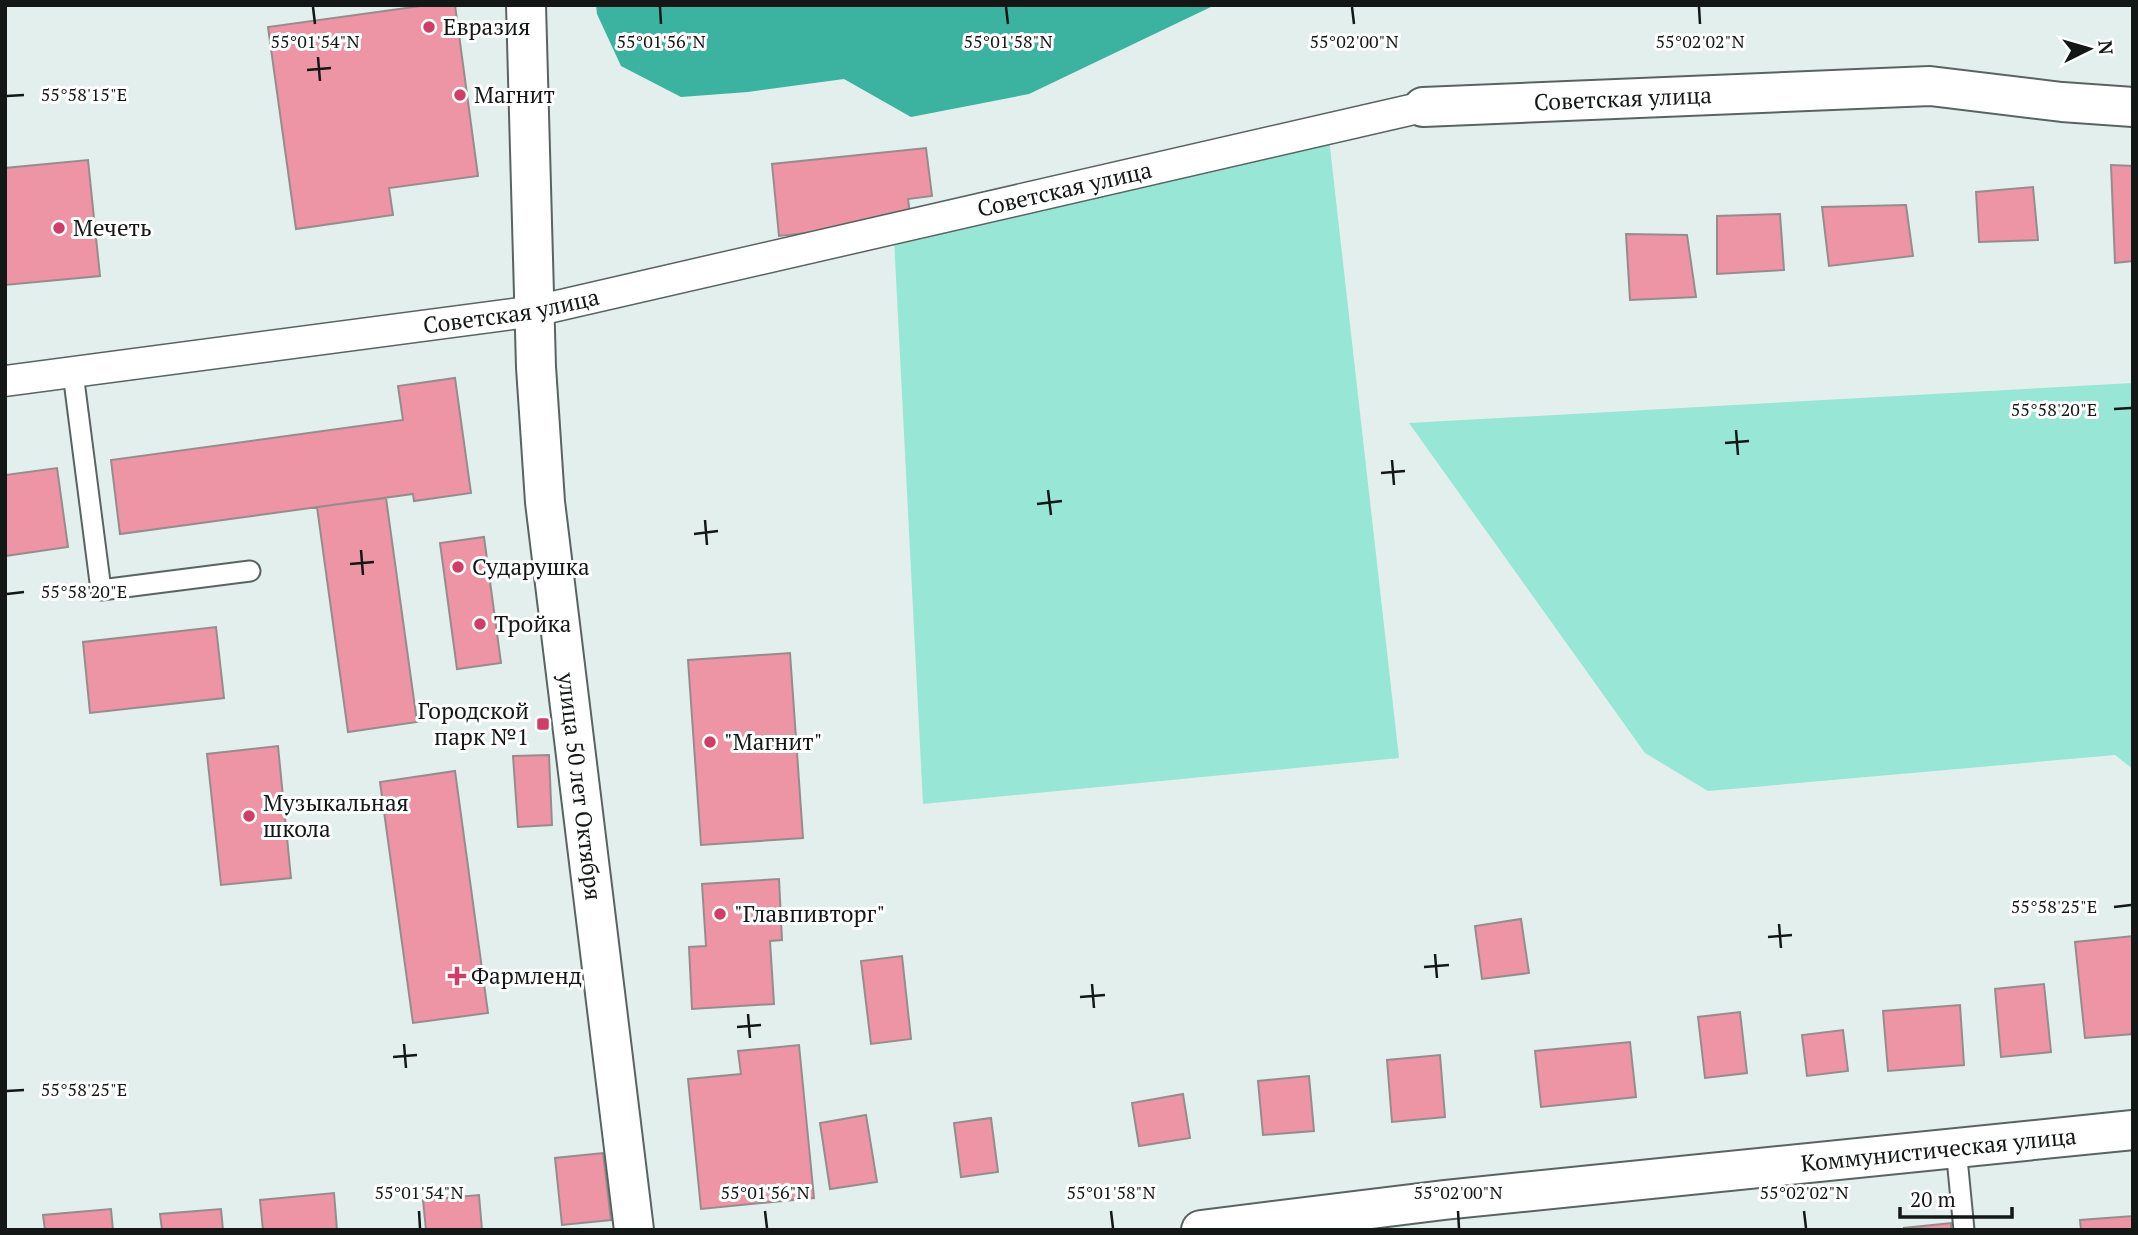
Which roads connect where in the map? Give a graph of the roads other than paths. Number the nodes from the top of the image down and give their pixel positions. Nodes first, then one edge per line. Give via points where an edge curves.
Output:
1 (526, 5) edge
2 (1423, 107) joint
3 (2133, 107) edge
4 (535, 312) junction
5 (73, 373) junction
6 (5, 382) edge
7 (250, 570) dead end
8 (2133, 1130) edge
9 (1956, 1148) junction
10 (1446, 1215) edge
11 (634, 1230) edge
12 (1201, 1230) edge
13 (1964, 1230) edge

1 - 4 street, улица 50 лет Октября
2 - 3 street, Советская улица via 1930,86
2 - 4 street, Советская улица
4 - 5 street, Советская улица
4 - 11 street, улица 50 лет Октября via 545,502
5 - 6 street, Советская улица
5 - 7 lane via 101,590
8 - 9 street, Коммунистическая улица
9 - 10 street, Коммунистическая улица
9 - 13 lane
10 - 12 street, Коммунистическая улица

